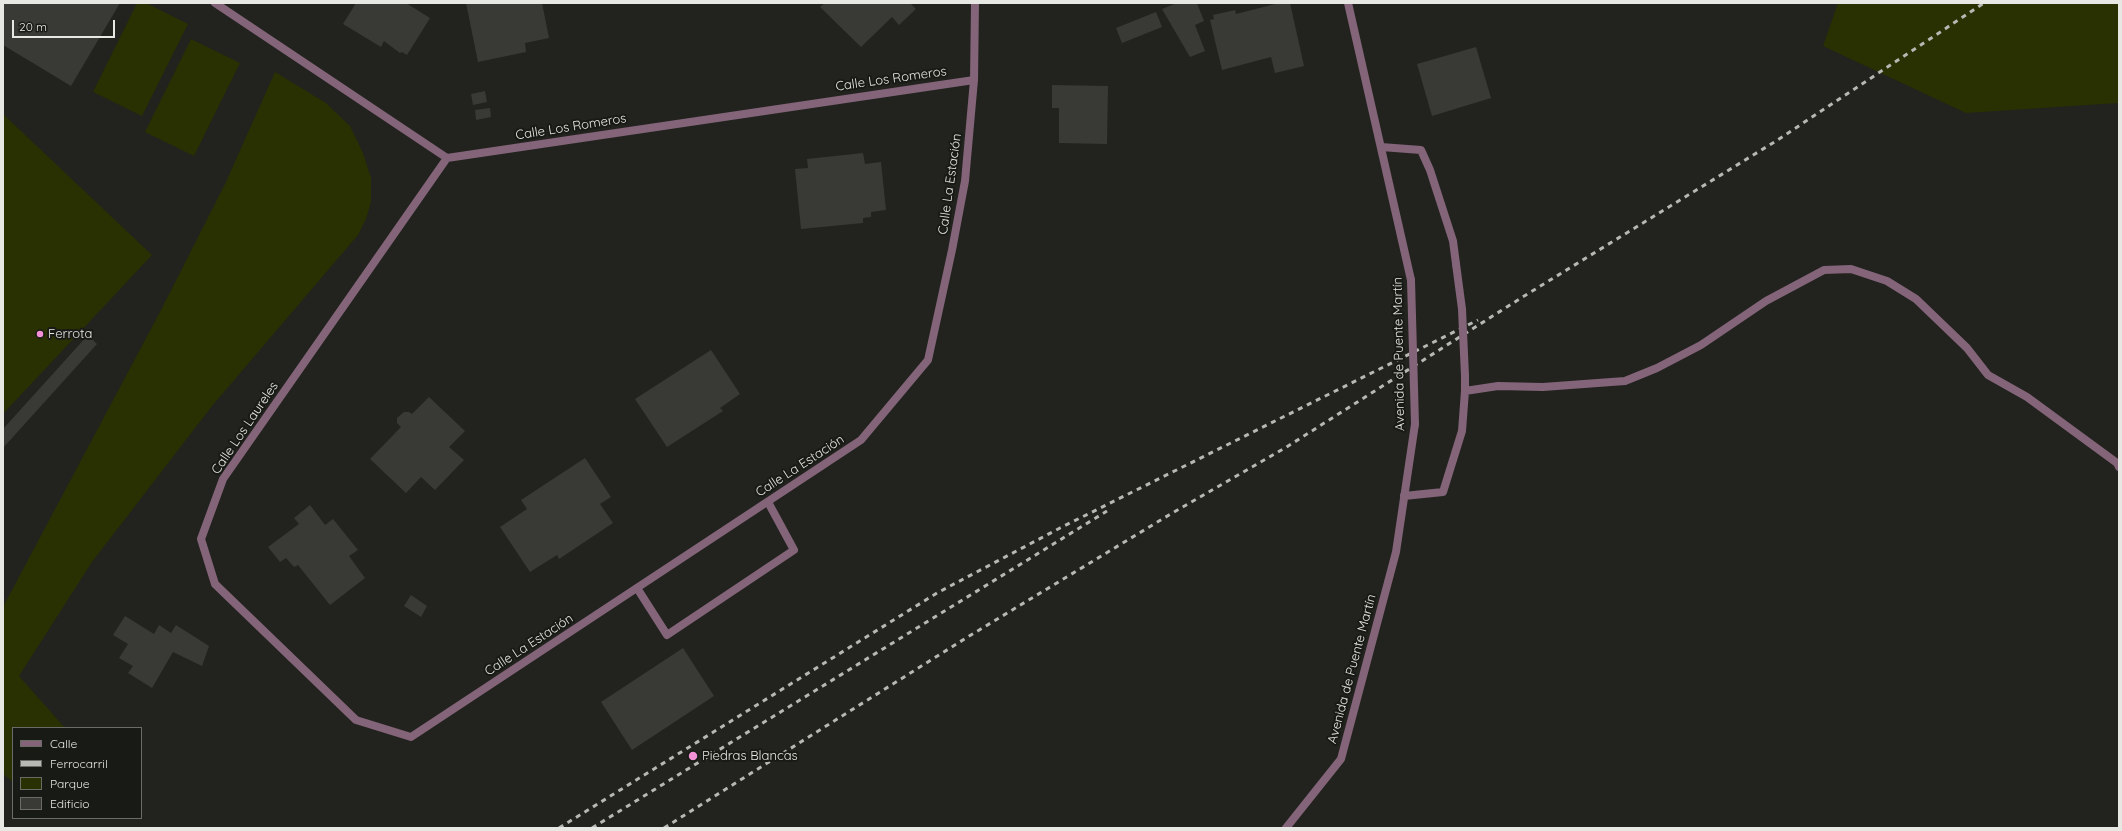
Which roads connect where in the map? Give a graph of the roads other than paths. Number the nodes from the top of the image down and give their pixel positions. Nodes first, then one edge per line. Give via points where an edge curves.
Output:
1 (215, 3) edge
2 (975, 3) edge
3 (1348, 3) edge
4 (974, 80) junction
5 (1381, 147) junction
6 (447, 158) junction
7 (1466, 391) junction
8 (2119, 467) edge
9 (1404, 496) junction
10 (768, 502) junction
11 (637, 588) junction
12 (356, 720) joint
13 (1286, 828) edge

1 - 6 street
2 - 4 street, Calle La Estación
3 - 5 street, Avenida de Puente Martín
4 - 6 street, Calle Los Romeros
4 - 10 street, Calle La Estación via 965,181 928,360 861,440
5 - 7 street, bridge via 1421,150 1430,170 1453,241 1462,309
5 - 9 street, Avenida de Puente Martín, bridge via 1411,280 1415,424
6 - 12 street, Calle Los Laureles via 223,479 201,539 215,584
7 - 8 street via 1498,386 1543,388 1625,381 1701,346 1766,301 1824,270 1851,269 1887,280 1916,299 1967,348 1988,375 2026,397
7 - 9 street via 1462,431 1443,492
9 - 13 street, Avenida de Puente Martín via 1396,552 1341,759
10 - 11 street, Calle La Estación
10 - 11 street via 794,550 667,635
11 - 12 street, Calle La Estación via 411,737

